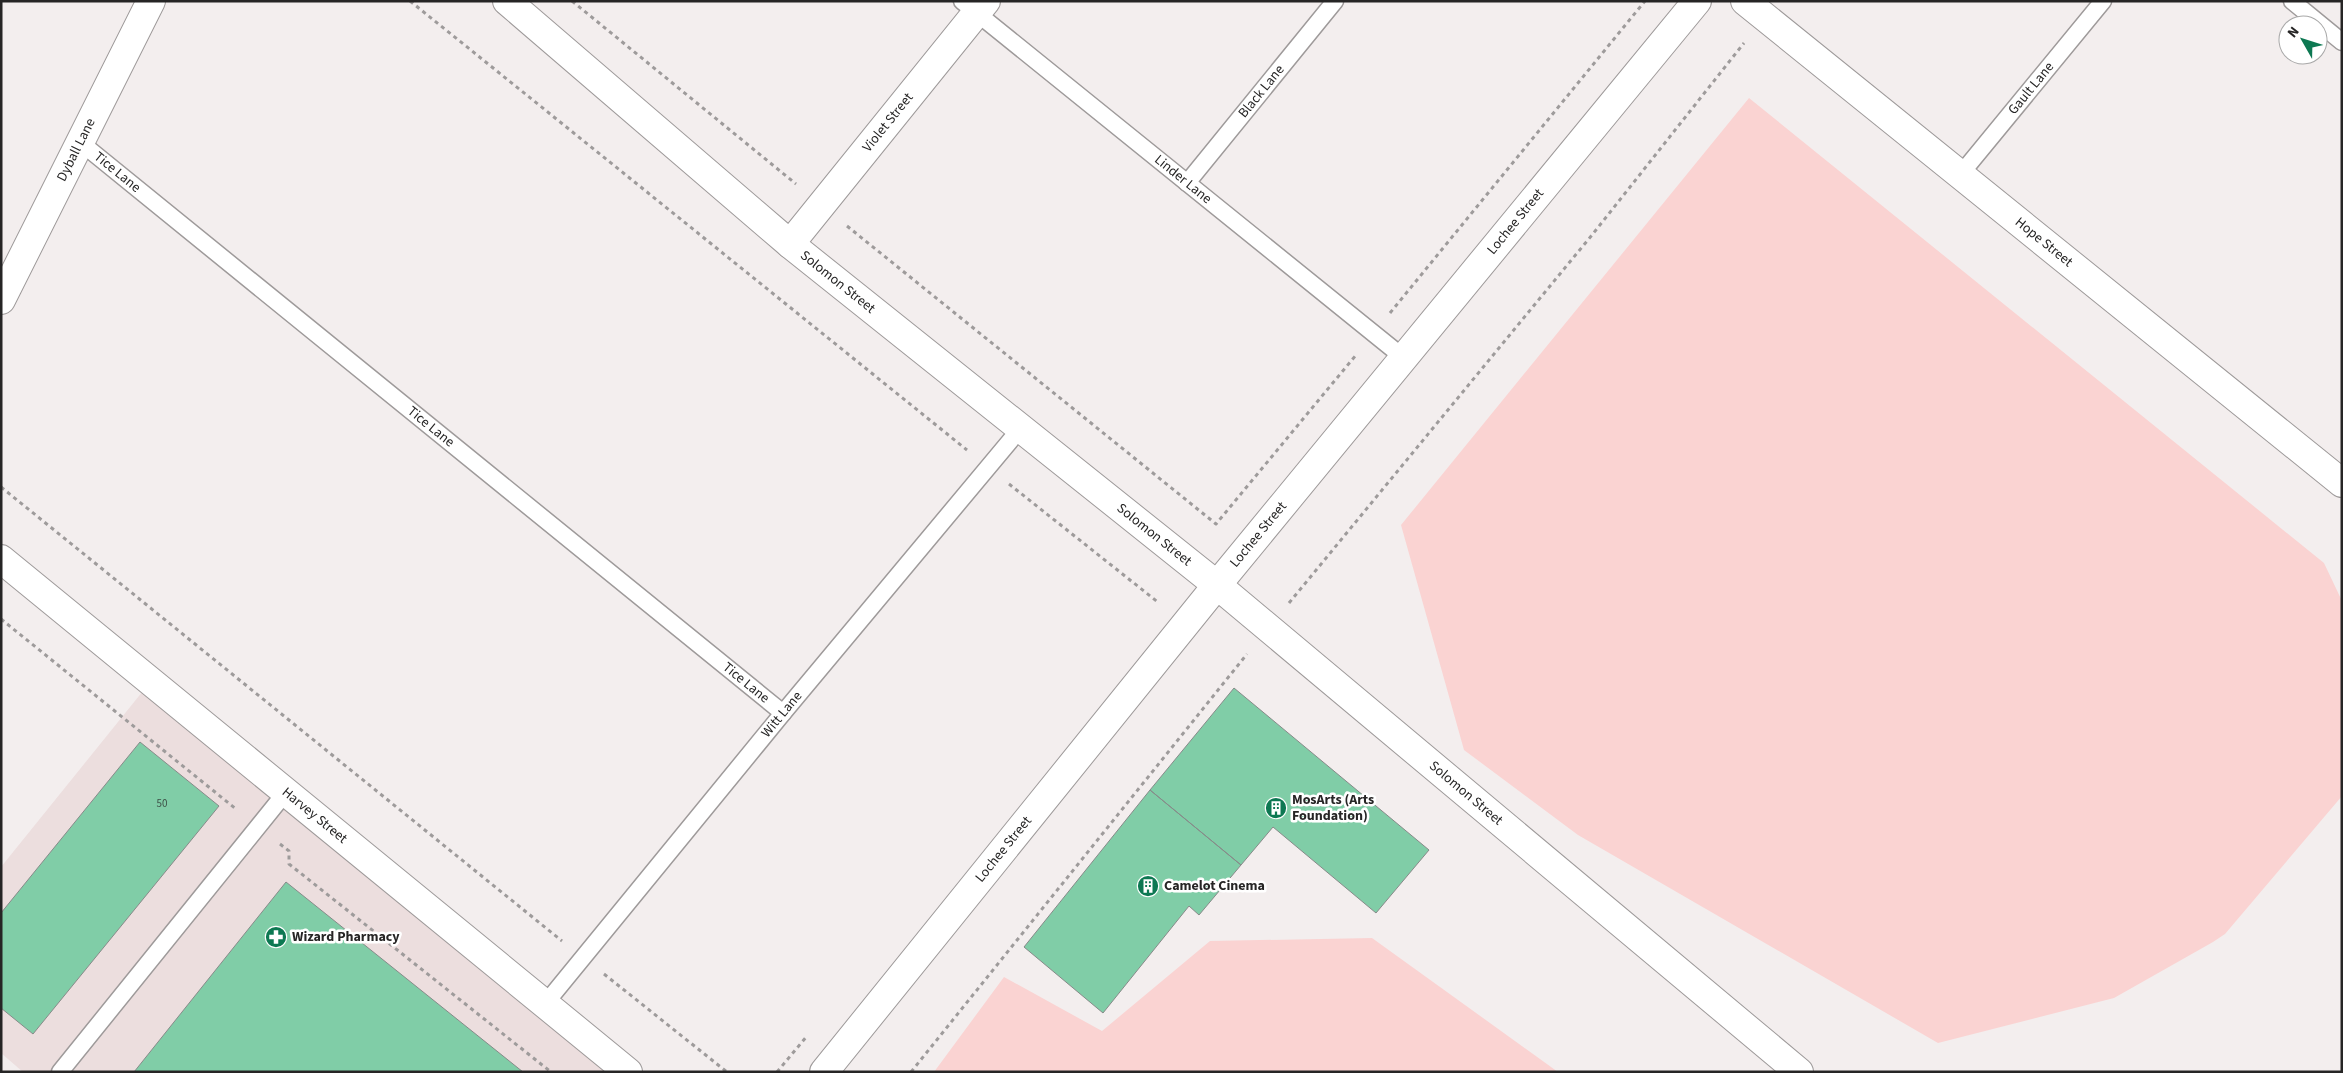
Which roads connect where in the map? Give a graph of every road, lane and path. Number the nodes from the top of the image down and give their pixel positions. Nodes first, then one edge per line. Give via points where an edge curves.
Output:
1 (151, 1) edge
2 (410, 1) edge
3 (507, 1) edge
4 (572, 1) edge
5 (1335, 1) edge
6 (1645, 1) edge
7 (1697, 1) edge
8 (2103, 1) edge
9 (2292, 1) edge
10 (975, 5) edge
11 (1755, 9) edge
12 (2342, 42) edge
13 (80, 142) junction
14 (1960, 175) junction
15 (1187, 182) junction
16 (822, 204) junction
17 (790, 244) junction
18 (1, 300) edge
19 (1374, 333) junction
20 (1404, 358) junction
21 (1020, 429) junction
22 (988, 468) junction
23 (2342, 483) edge
24 (1, 486) edge
25 (1, 559) edge
26 (1217, 585) junction
27 (1161, 605) dead end
28 (1268, 628) junction
29 (783, 713) junction
30 (286, 792) junction
31 (584, 958) junction
32 (545, 1004) junction
33 (809, 1034) dead end
34 (60, 1072) edge
35 (628, 1072) edge
36 (727, 1072) edge
37 (777, 1072) edge
38 (824, 1072) edge
39 (911, 1072) edge
40 (1799, 1072) edge

1 - 13 street, Dyball Lane
2 - 22 path
3 - 17 street, Solomon Street
4 - 16 path
5 - 15 lane, Black Lane
6 - 19 path
7 - 20 street, Lochee Street
8 - 14 lane, Gault Lane
9 - 12 lane
10 - 15 lane, Linder Lane
10 - 16 street, Violet Street
11 - 14 street, Hope Street
11 - 28 path via 1592,235
13 - 18 street, Dyball Lane
13 - 29 lane, Tice Lane
14 - 23 street, Hope Street
15 - 19 lane, Linder Lane
16 - 17 street, Violet Street
16 - 19 path via 1216,524
17 - 21 street, Solomon Street
19 - 20 lane, Linder Lane
20 - 26 street, Lochee Street
21 - 22 lane, Witt Lane
21 - 26 street, Solomon Street
22 - 27 path
22 - 29 lane, Witt Lane
24 - 31 path
25 - 30 street, Harvey Street
26 - 28 street, Solomon Street
26 - 38 street, Lochee Street
28 - 39 path
28 - 40 street, Solomon Street
29 - 31 lane, Witt Lane
30 - 32 street, Harvey Street
30 - 34 lane
31 - 32 lane, Witt Lane
31 - 36 path
32 - 35 street, Harvey Street
33 - 37 path

